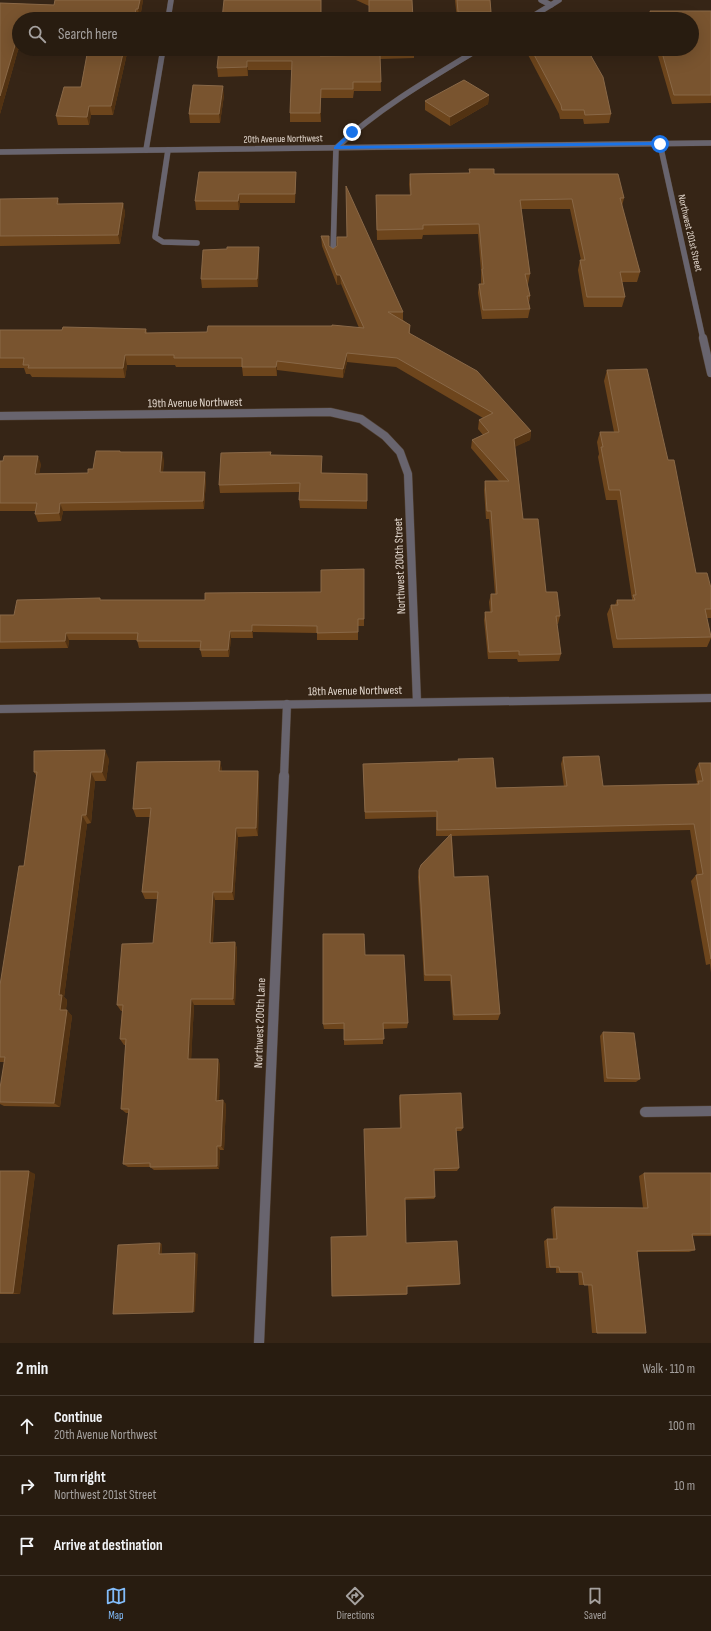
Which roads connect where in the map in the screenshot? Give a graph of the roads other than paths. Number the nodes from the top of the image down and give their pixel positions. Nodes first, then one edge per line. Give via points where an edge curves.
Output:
1 (171, 0) edge
2 (541, 0) edge
3 (559, 0) edge
4 (551, 5) junction
5 (169, 12) edge
6 (540, 12) edge
7 (162, 56) edge
8 (468, 56) edge
9 (711, 143) edge
10 (660, 144) junction
11 (336, 148) junction
12 (146, 150) junction
13 (168, 150) junction
14 (0, 152) edge
15 (197, 243) dead end
16 (333, 254) edge
17 (711, 373) edge
18 (0, 416) edge
19 (385, 436) joint
20 (711, 698) edge
21 (417, 702) junction
22 (287, 704) junction
23 (0, 709) edge
24 (711, 1111) edge
25 (645, 1112) dead end
26 (259, 1343) edge

1 - 5 street
2 - 4 street
3 - 4 street
4 - 6 street
7 - 12 street
8 - 11 street via 386,107 352,132
9 - 10 street, 20th Avenue Northwest
10 - 11 street, 20th Avenue Northwest
10 - 17 street, Northwest 201st Street
11 - 13 street, 20th Avenue Northwest
11 - 16 street
12 - 13 street, 20th Avenue Northwest
12 - 14 street, 20th Avenue Northwest
13 - 15 street via 155,237 163,242
18 - 19 street, 19th Avenue Northwest via 330,412 361,419
19 - 21 street, Northwest 200th Street via 400,452 408,474
20 - 21 street, 18th Avenue Northwest
21 - 22 street, 18th Avenue Northwest
22 - 23 street, 18th Avenue Northwest
22 - 26 street, Northwest 200th Lane
24 - 25 street

